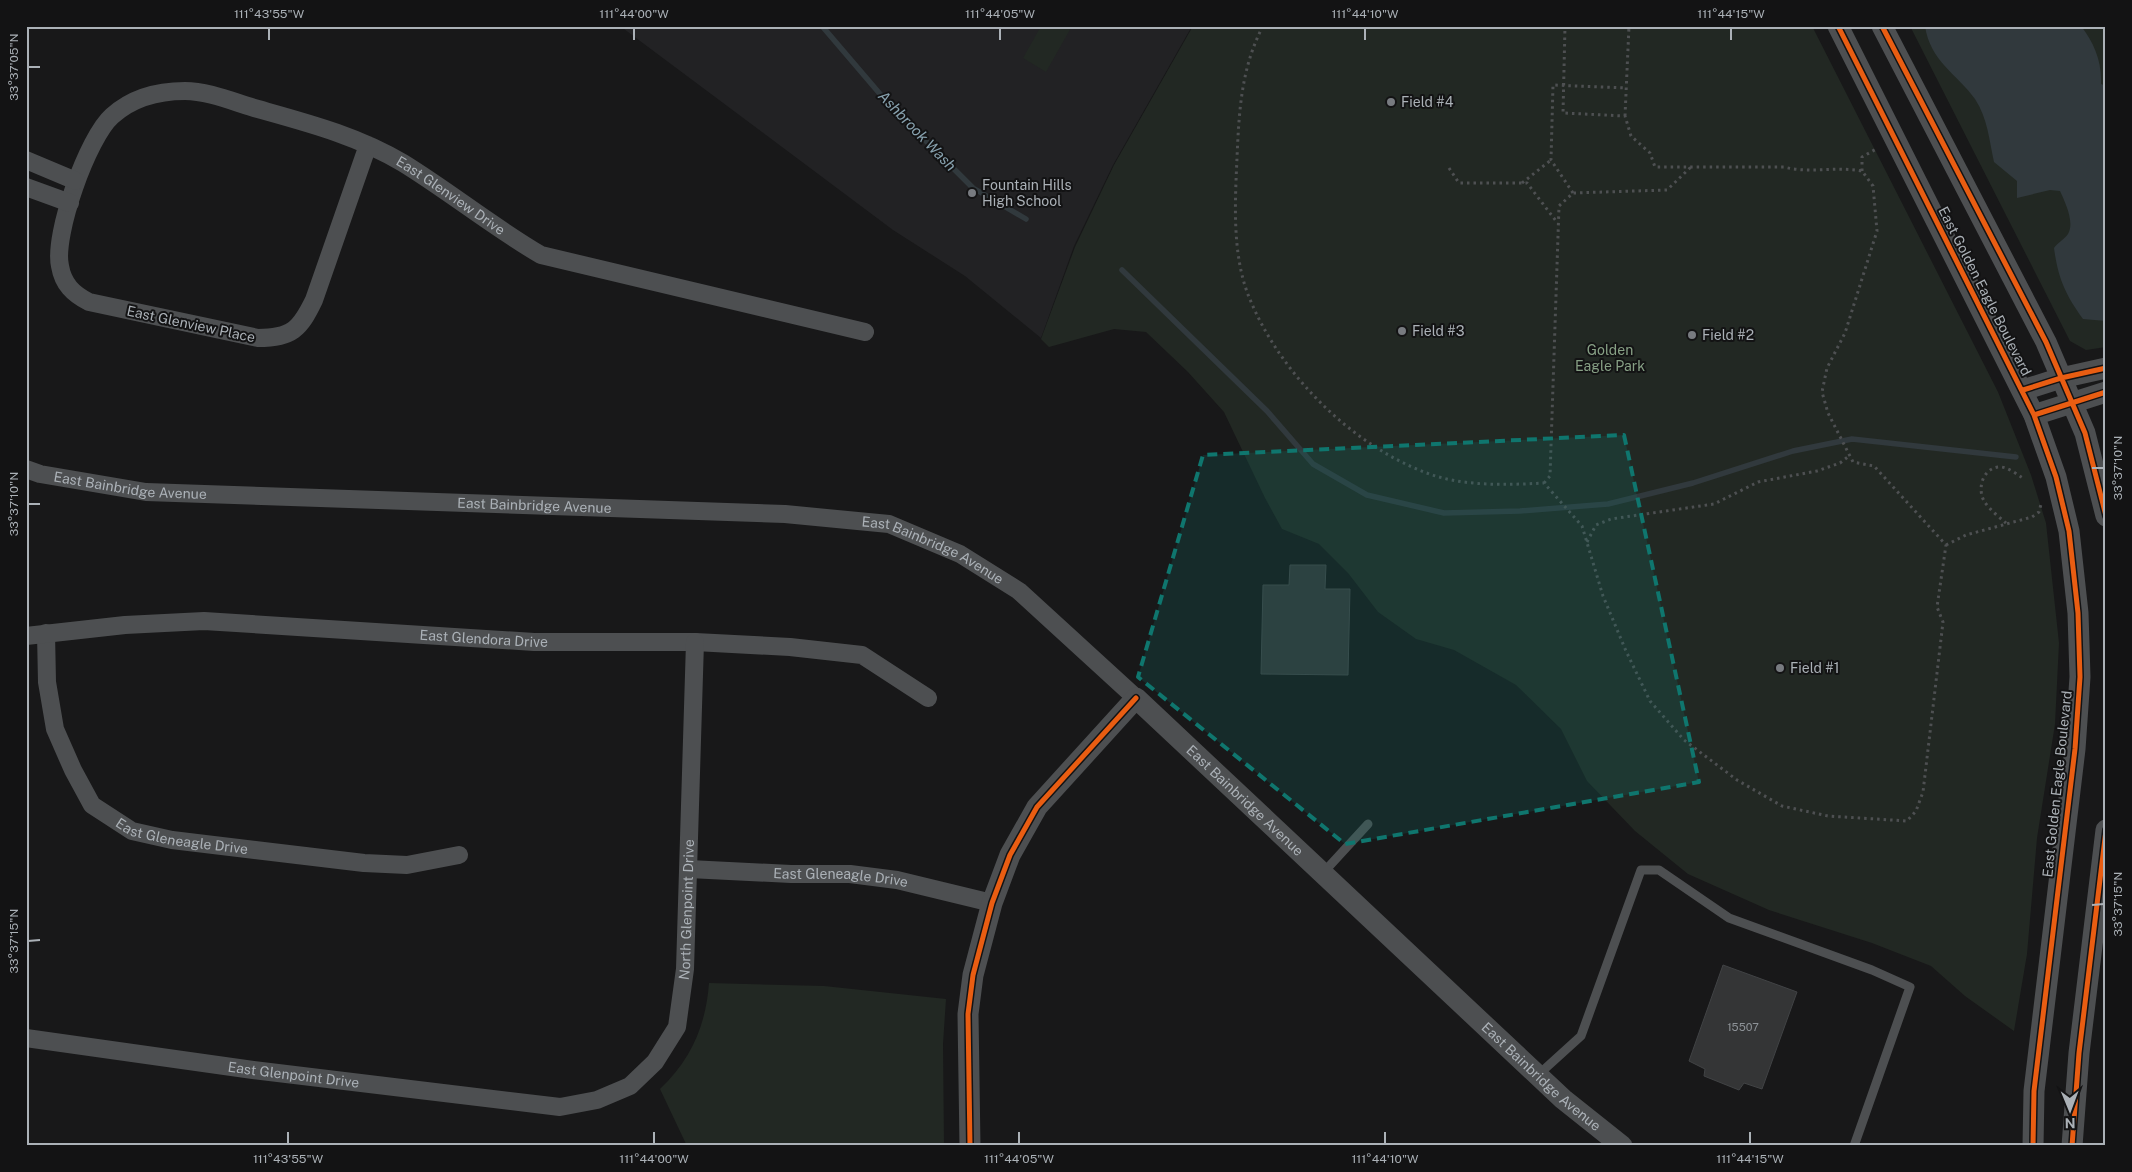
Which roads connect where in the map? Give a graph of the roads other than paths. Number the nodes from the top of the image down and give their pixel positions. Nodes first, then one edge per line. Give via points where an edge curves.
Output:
1 (1838, 26) edge
2 (1882, 26) edge
3 (368, 145) junction
4 (26, 160) edge
5 (76, 181) junction
6 (26, 187) edge
7 (70, 203) junction
8 (865, 332) dead end
9 (2106, 368) edge
10 (2061, 378) junction
11 (2023, 390) junction
12 (2106, 392) edge
13 (2071, 402) junction
14 (2034, 415) junction
15 (26, 469) edge
16 (2106, 516) edge
17 (46, 633) junction
18 (26, 636) edge
19 (695, 642) junction
20 (928, 698) dead end
21 (1136, 698) junction
22 (1368, 824) dead end
23 (2106, 830) edge
24 (459, 855) dead end
25 (689, 869) junction
26 (1323, 873) junction
27 (992, 903) junction
28 (26, 1038) edge
29 (1538, 1076) junction
30 (560, 1107) joint
31 (970, 1146) edge
32 (1622, 1146) edge
33 (1854, 1146) edge
34 (2032, 1146) edge
35 (2072, 1146) edge

1 - 11 street, East Golden Eagle Boulevard
2 - 10 street via 2017,284
3 - 5 street, East Glenview Drive via 338,131 222,99 188,91 157,92 112,116 96,135
3 - 7 street, East Glenview Place via 314,300 300,325 290,334 275,338 258,338 89,302 74,294 65,282 58,255
3 - 8 street, East Glenview Drive via 402,163 501,232 541,255
4 - 5 street
5 - 7 street, East Glenview Place
6 - 7 street
9 - 10 street
10 - 11 street
10 - 13 street
11 - 14 street, East Golden Eagle Boulevard
12 - 13 street
13 - 14 street
13 - 16 street via 2085,433
14 - 34 street, East Golden Eagle Boulevard via 2056,477 2069,531 2078,613 2080,677 2075,750 2034,1092
15 - 21 street, East Bainbridge Avenue via 146,492 785,514 889,524 960,554 1019,591
17 - 18 street, East Glendora Drive
17 - 19 street, East Glendora Drive via 204,621 534,642
17 - 24 street, East Gleneagle Drive via 47,682 55,729 92,805 132,832 172,840 364,863 407,865
19 - 20 street, East Glendora Drive via 862,655
19 - 25 street, North Glenpoint Drive
21 - 26 street, East Bainbridge Avenue
21 - 27 street via 1037,807 1010,855
22 - 26 lane
23 - 35 street via 2079,1053
25 - 27 street, East Gleneagle Drive via 850,874 897,880
25 - 30 street, North Glenpoint Drive via 685,969 677,1027 655,1062 630,1086 597,1100
26 - 29 street, East Bainbridge Avenue
27 - 31 street via 973,975 968,1014
28 - 30 street, East Glenpoint Drive via 253,1070
29 - 32 street, East Bainbridge Avenue
29 - 33 lane via 1581,1036 1641,870 1659,870 1729,918 1910,987

